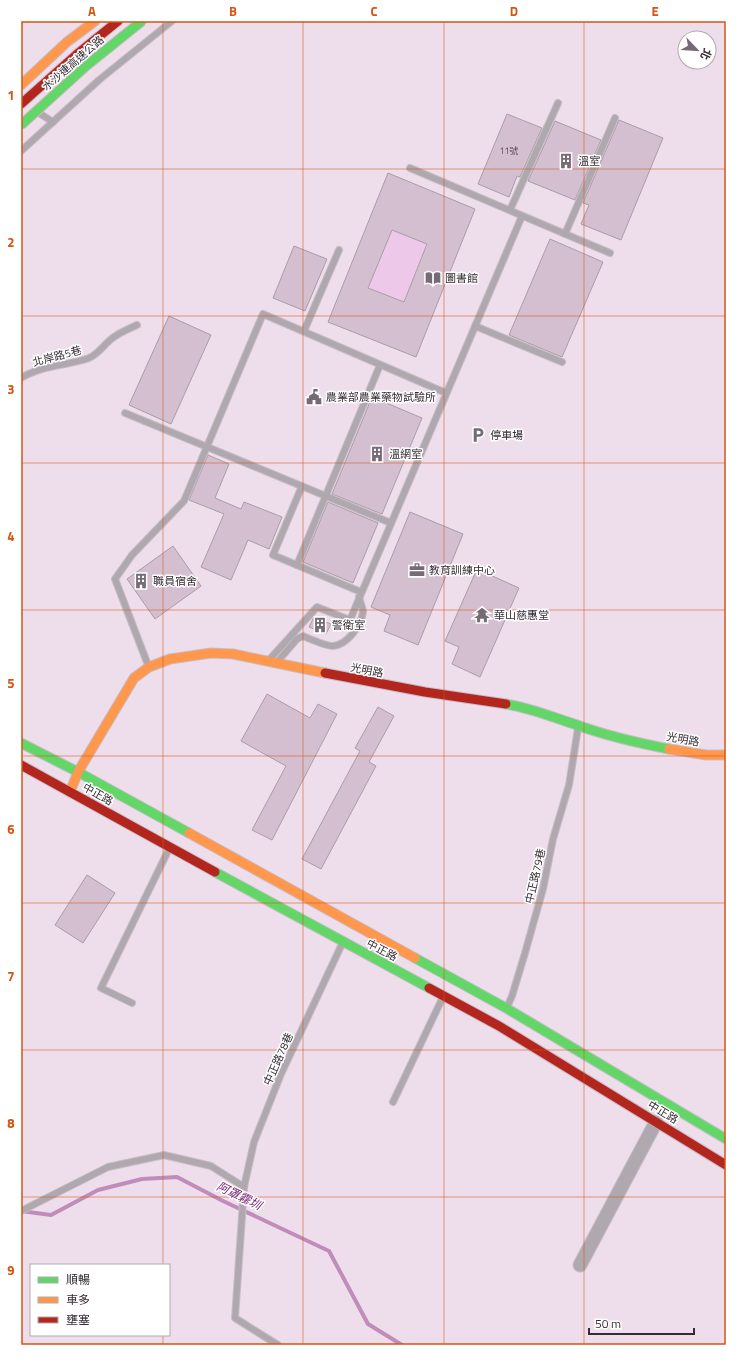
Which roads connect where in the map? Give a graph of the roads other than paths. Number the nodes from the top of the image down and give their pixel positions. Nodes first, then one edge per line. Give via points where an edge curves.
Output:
1 (95, 21) edge
2 (118, 21) edge
3 (142, 21) edge
4 (172, 21) edge
5 (21, 85) edge
6 (22, 102) edge
7 (558, 103) dead end
8 (615, 118) dead end
9 (52, 122) junction
10 (21, 125) edge
11 (21, 151) edge
12 (410, 168) dead end
13 (510, 210) junction
14 (522, 216) junction
15 (566, 234) junction
16 (339, 250) dead end
17 (610, 253) dead end
18 (137, 325) dead end
19 (475, 326) junction
20 (304, 331) junction
21 (562, 362) dead end
22 (380, 365) junction
23 (21, 378) edge
24 (446, 393) junction
25 (125, 412) dead end
26 (206, 447) junction
27 (302, 486) junction
28 (325, 496) junction
29 (391, 523) junction
30 (297, 565) junction
31 (360, 595) junction
32 (271, 662) junction
33 (149, 667) junction
34 (578, 726) junction
35 (21, 743) edge
36 (726, 755) edge
37 (21, 765) edge
38 (78, 772) junction
39 (70, 792) junction
40 (170, 847) junction
41 (343, 942) junction
42 (444, 995) junction
43 (132, 1003) dead end
44 (502, 1017) junction
45 (393, 1102) dead end
46 (656, 1122) junction
47 (726, 1140) edge
48 (726, 1165) edge
49 (244, 1187) junction
50 (21, 1211) edge
51 (580, 1264) dead end
52 (278, 1345) edge

1 - 5 main road, 水沙連高速公路
2 - 6 main road
3 - 10 main road, 水沙連高速公路, bridge via 86,66
4 - 9 lane
6 - 9 lane
7 - 13 lane
8 - 15 lane
9 - 11 lane
12 - 13 lane
13 - 14 lane
14 - 15 lane
14 - 19 lane
15 - 17 lane
16 - 20 lane
18 - 23 lane, 北岸路5巷 via 120,333 89,358 43,369
19 - 21 lane
19 - 24 lane
20 - 22 lane
20 - 26 lane via 263,314
22 - 24 lane
22 - 28 lane
24 - 29 lane
25 - 26 lane
26 - 27 lane
26 - 33 lane via 184,501 132,555 114,579
27 - 28 lane
27 - 30 lane via 273,555
28 - 29 lane
28 - 30 lane
29 - 31 lane
30 - 31 lane
31 - 32 lane via 350,620 317,606
31 - 32 lane via 363,612 356,628 344,641 332,646 303,636
32 - 33 main road, 光明路 via 233,654 211,653 170,659
32 - 34 main road, 光明路 via 418,691 525,707
33 - 38 main road, 光明路 via 134,678
34 - 36 main road, 光明路 via 635,743 706,755
34 - 44 lane, 中正路79巷 via 569,785 553,839 543,889 512,996
35 - 38 main road, 中正路
37 - 39 main road, 中正路
38 - 39 main road, 光明路
38 - 44 main road, 中正路
39 - 40 main road, 中正路
40 - 41 main road, 中正路
40 - 43 lane via 101,988
41 - 42 main road, 中正路
41 - 49 lane, 中正路78巷 via 254,1142
42 - 44 main road, 中正路
42 - 45 lane
44 - 46 main road, 中正路
44 - 47 main road, 中正路
46 - 48 main road, 中正路
46 - 51 street
49 - 50 lane via 211,1166 164,1155 108,1167
49 - 52 lane, 中正路78巷 via 235,1318

